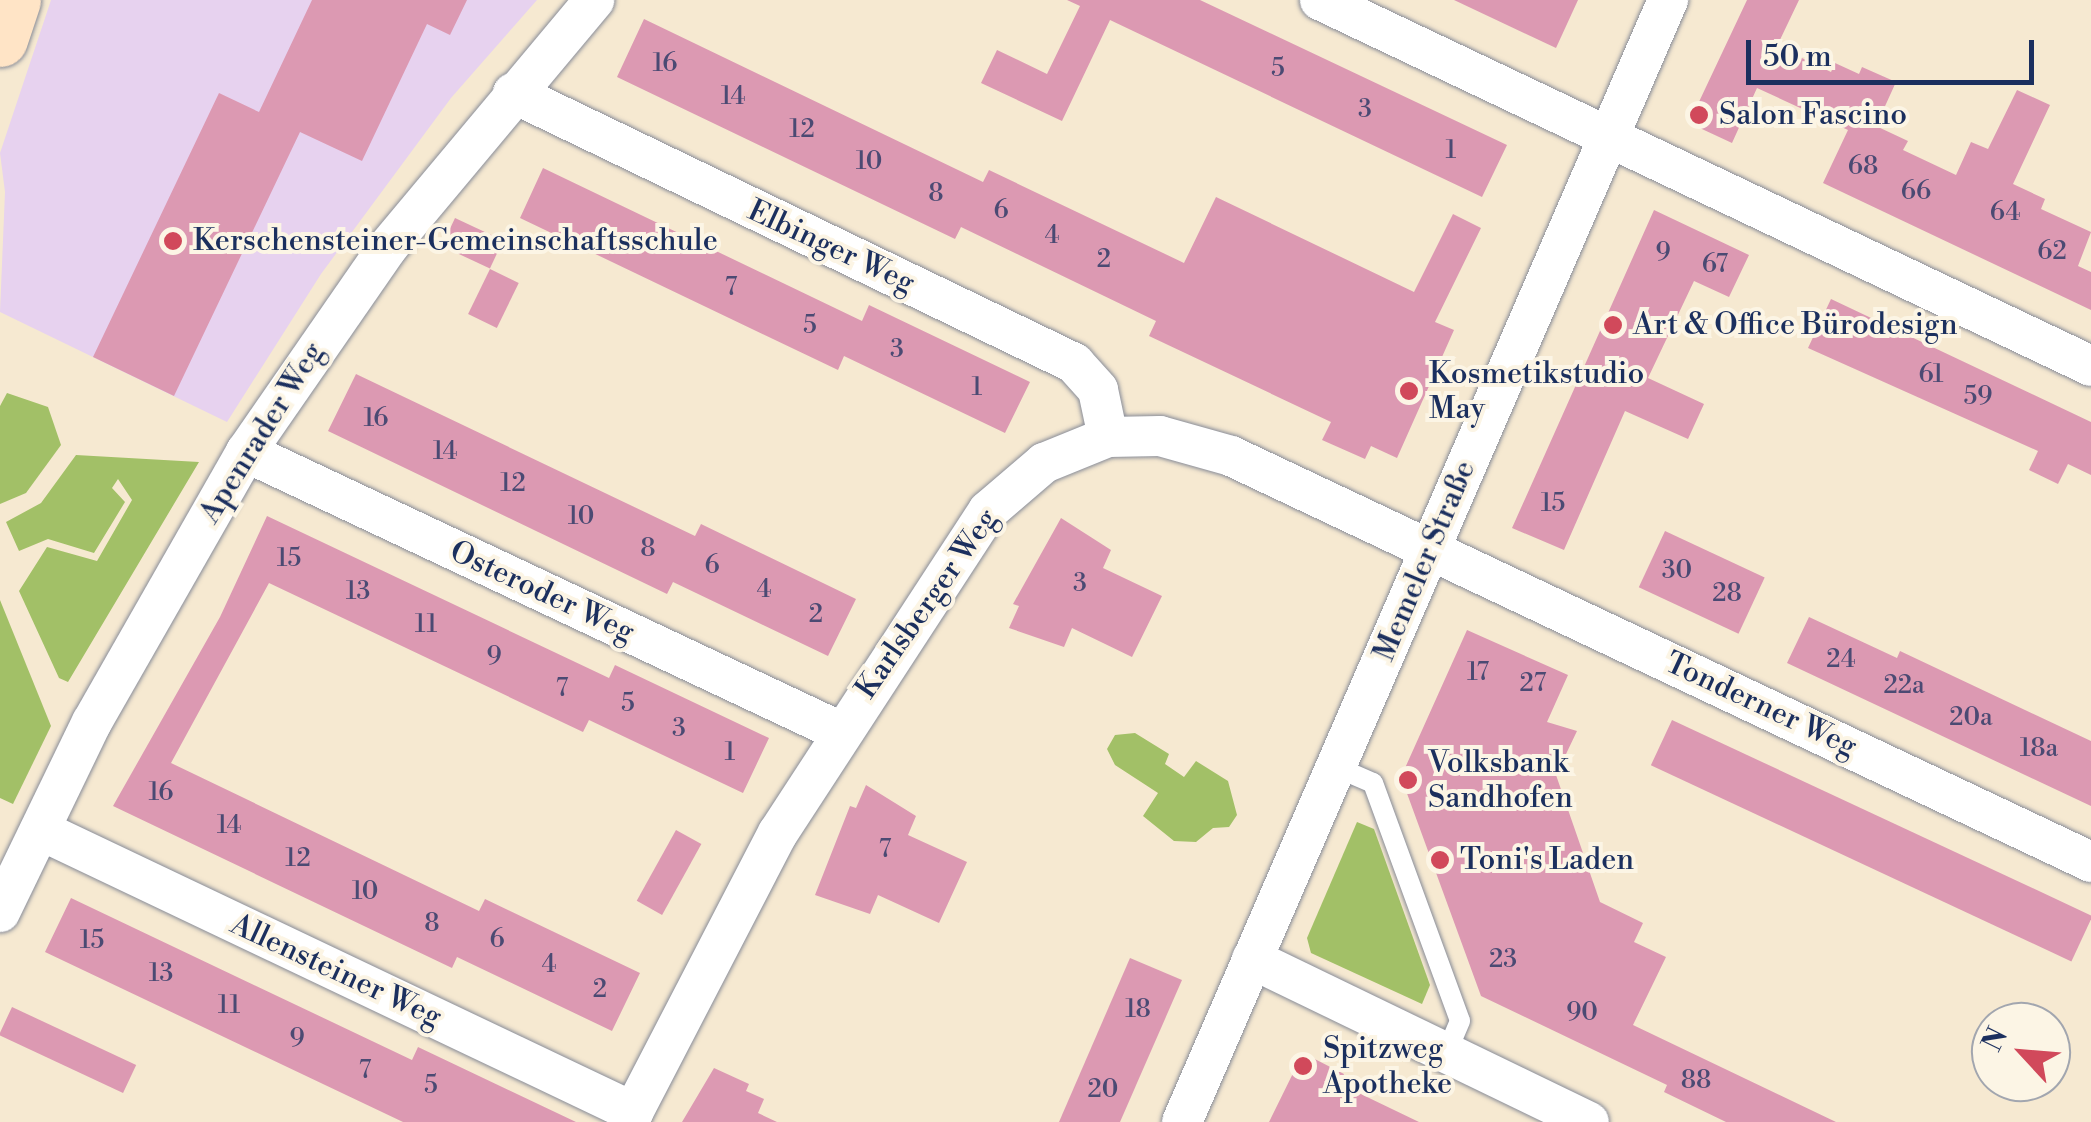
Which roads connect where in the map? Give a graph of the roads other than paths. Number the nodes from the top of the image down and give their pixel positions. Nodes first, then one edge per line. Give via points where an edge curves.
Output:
1 (13, 0) edge
2 (594, 0) edge
3 (1320, 0) edge
4 (1668, 0) edge
5 (0, 39) edge
6 (512, 93) junction
7 (1610, 135) junction
8 (2091, 366) edge
9 (1108, 437) junction
10 (246, 452) junction
11 (1431, 547) junction
12 (838, 732) junction
13 (1336, 767) junction
14 (40, 830) junction
15 (2091, 862) edge
16 (0, 912) edge
17 (1252, 959) junction
18 (1446, 1054) junction
19 (631, 1117) edge
20 (1182, 1122) edge
21 (1589, 1122) edge

1 - 5 street
2 - 6 street, Apenrader Weg
3 - 7 street
4 - 7 street, Memeler Straße
6 - 9 street, Elbinger Weg via 1074,363 1098,390
6 - 10 street, Apenrader Weg via 386,248
7 - 8 street
7 - 11 street, Memeler Straße
9 - 11 street, Karlsberger Weg via 1160,436 1231,456
9 - 12 street, Karlsberger Weg via 1044,464 988,510
10 - 12 street, Osteroder Weg
10 - 14 street, Apenrader Weg via 99,710
11 - 13 street, Memeler Straße
11 - 15 street, Tonderner Weg
12 - 19 street, Karlsberger Weg via 707,961
13 - 17 street, Memeler Straße
13 - 18 lane via 1373,783 1460,1021
14 - 16 street, Apenrader Weg
14 - 19 street, Allensteiner Weg
17 - 18 street
17 - 20 street, Memeler Straße
18 - 21 street

